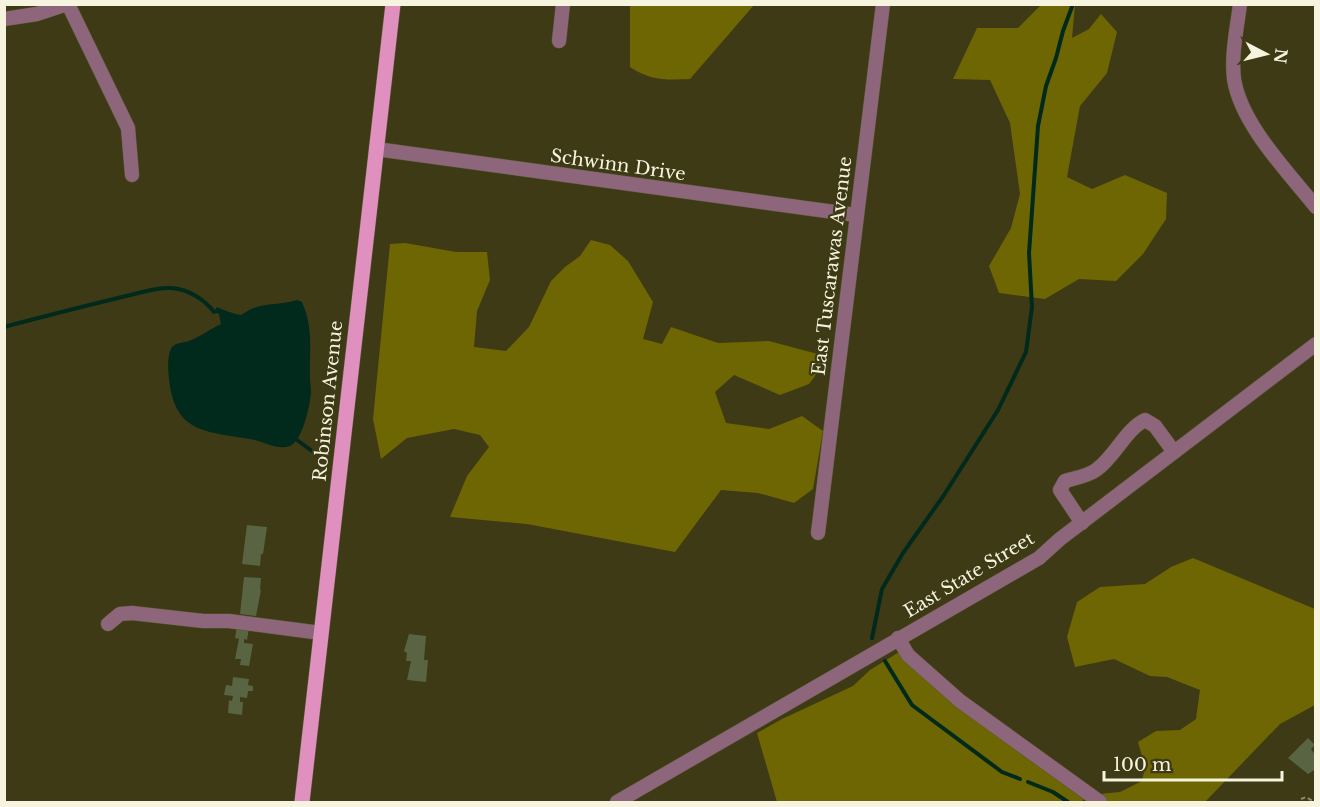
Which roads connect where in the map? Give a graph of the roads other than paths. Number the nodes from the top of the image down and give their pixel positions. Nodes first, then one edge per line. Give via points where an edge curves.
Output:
1 (68, 4) edge
2 (393, 4) edge
3 (563, 4) edge
4 (883, 4) edge
5 (1240, 4) edge
6 (4, 19) edge
7 (558, 41) dead end
8 (376, 149) junction
9 (132, 175) dead end
10 (1316, 207) edge
11 (856, 215) junction
12 (1316, 344) edge
13 (1174, 452) junction
14 (1082, 523) junction
15 (818, 532) dead end
16 (108, 624) dead end
17 (321, 633) junction
18 (898, 638) junction
19 (302, 802) edge
20 (617, 802) edge
21 (1100, 802) edge

1 - 6 street
1 - 9 street via 128,128
2 - 8 main road, Robinson Avenue
3 - 7 street
4 - 11 street, East Tuscarawas Avenue
5 - 10 street via 1233,66 1242,106 1253,127
8 - 11 street, Schwinn Drive
8 - 17 main road, Robinson Avenue
11 - 15 street, East Tuscarawas Avenue
12 - 13 street, East State Street
13 - 14 street, East State Street
13 - 14 street via 1155,426 1145,420 1135,425 1096,471 1062,484 1060,490
14 - 18 street, East State Street via 1039,558
16 - 17 street via 120,614 132,613
17 - 19 main road, Robinson Avenue
18 - 20 street, East State Street
18 - 21 street via 908,655 960,701

